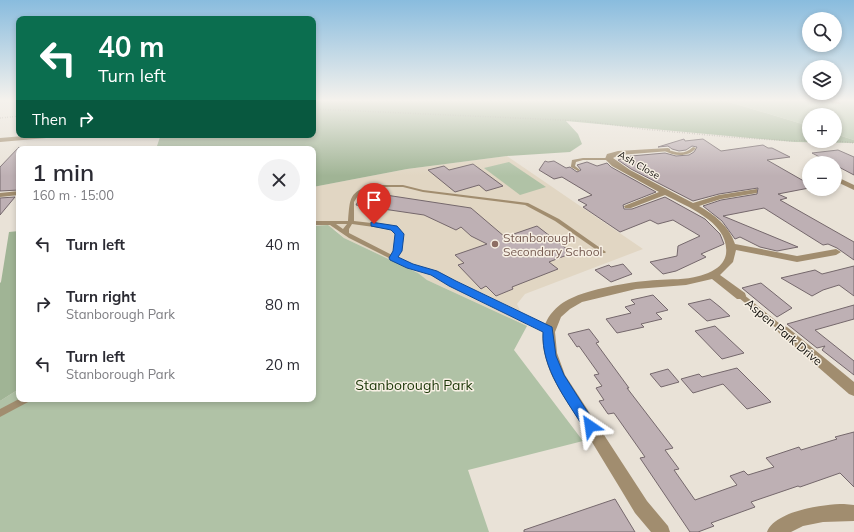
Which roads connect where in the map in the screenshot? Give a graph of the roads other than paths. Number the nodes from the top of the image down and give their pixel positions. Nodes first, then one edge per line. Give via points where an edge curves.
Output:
1 (23, 138) edge
2 (0, 140) edge
3 (694, 148) dead end
4 (666, 150) joint
5 (609, 159) junction
6 (578, 170) dead end
7 (842, 182) edge
8 (854, 188) edge
9 (754, 191) dead end
10 (666, 192) junction
11 (16, 193) edge
12 (0, 195) edge
13 (628, 206) dead end
14 (692, 206) junction
15 (351, 222) junction
16 (316, 223) edge
17 (331, 223) junction
18 (346, 234) junction
19 (732, 246) junction
20 (603, 252) dead end
21 (836, 252) dead end
22 (393, 258) junction
23 (713, 275) junction
24 (741, 296) joint
25 (548, 330) junction
26 (783, 330) joint
27 (854, 390) edge
28 (21, 402) edge
29 (0, 412) edge
30 (854, 513) edge
31 (662, 532) edge
32 (775, 532) edge

1 - 2 street
3 - 4 lane via 683,154
4 - 5 street, Ash Close via 618,153
5 - 6 lane via 574,161 573,166
5 - 10 street, Ash Close
7 - 8 street
9 - 14 street
10 - 13 street
10 - 14 street, Ash Close
11 - 12 street
14 - 19 street, Ash Close via 715,221 726,233
15 - 17 lane
15 - 18 lane
15 - 20 lane via 352,202 357,193 372,186 403,186 423,191 526,204 557,220
15 - 22 lane via 398,230 400,236
16 - 17 lane
17 - 18 lane
18 - 22 lane
19 - 21 street via 797,259
19 - 23 street via 728,262 723,269
22 - 25 lane via 434,273
23 - 24 street, Aspen Park Drive
23 - 25 street via 693,281 642,284 578,299 561,311
24 - 26 lane, Aspen Park Drive
25 - 31 street via 550,356 559,377 641,507
26 - 27 street, Aspen Park Drive
28 - 29 lane
30 - 32 street via 822,513 809,516

